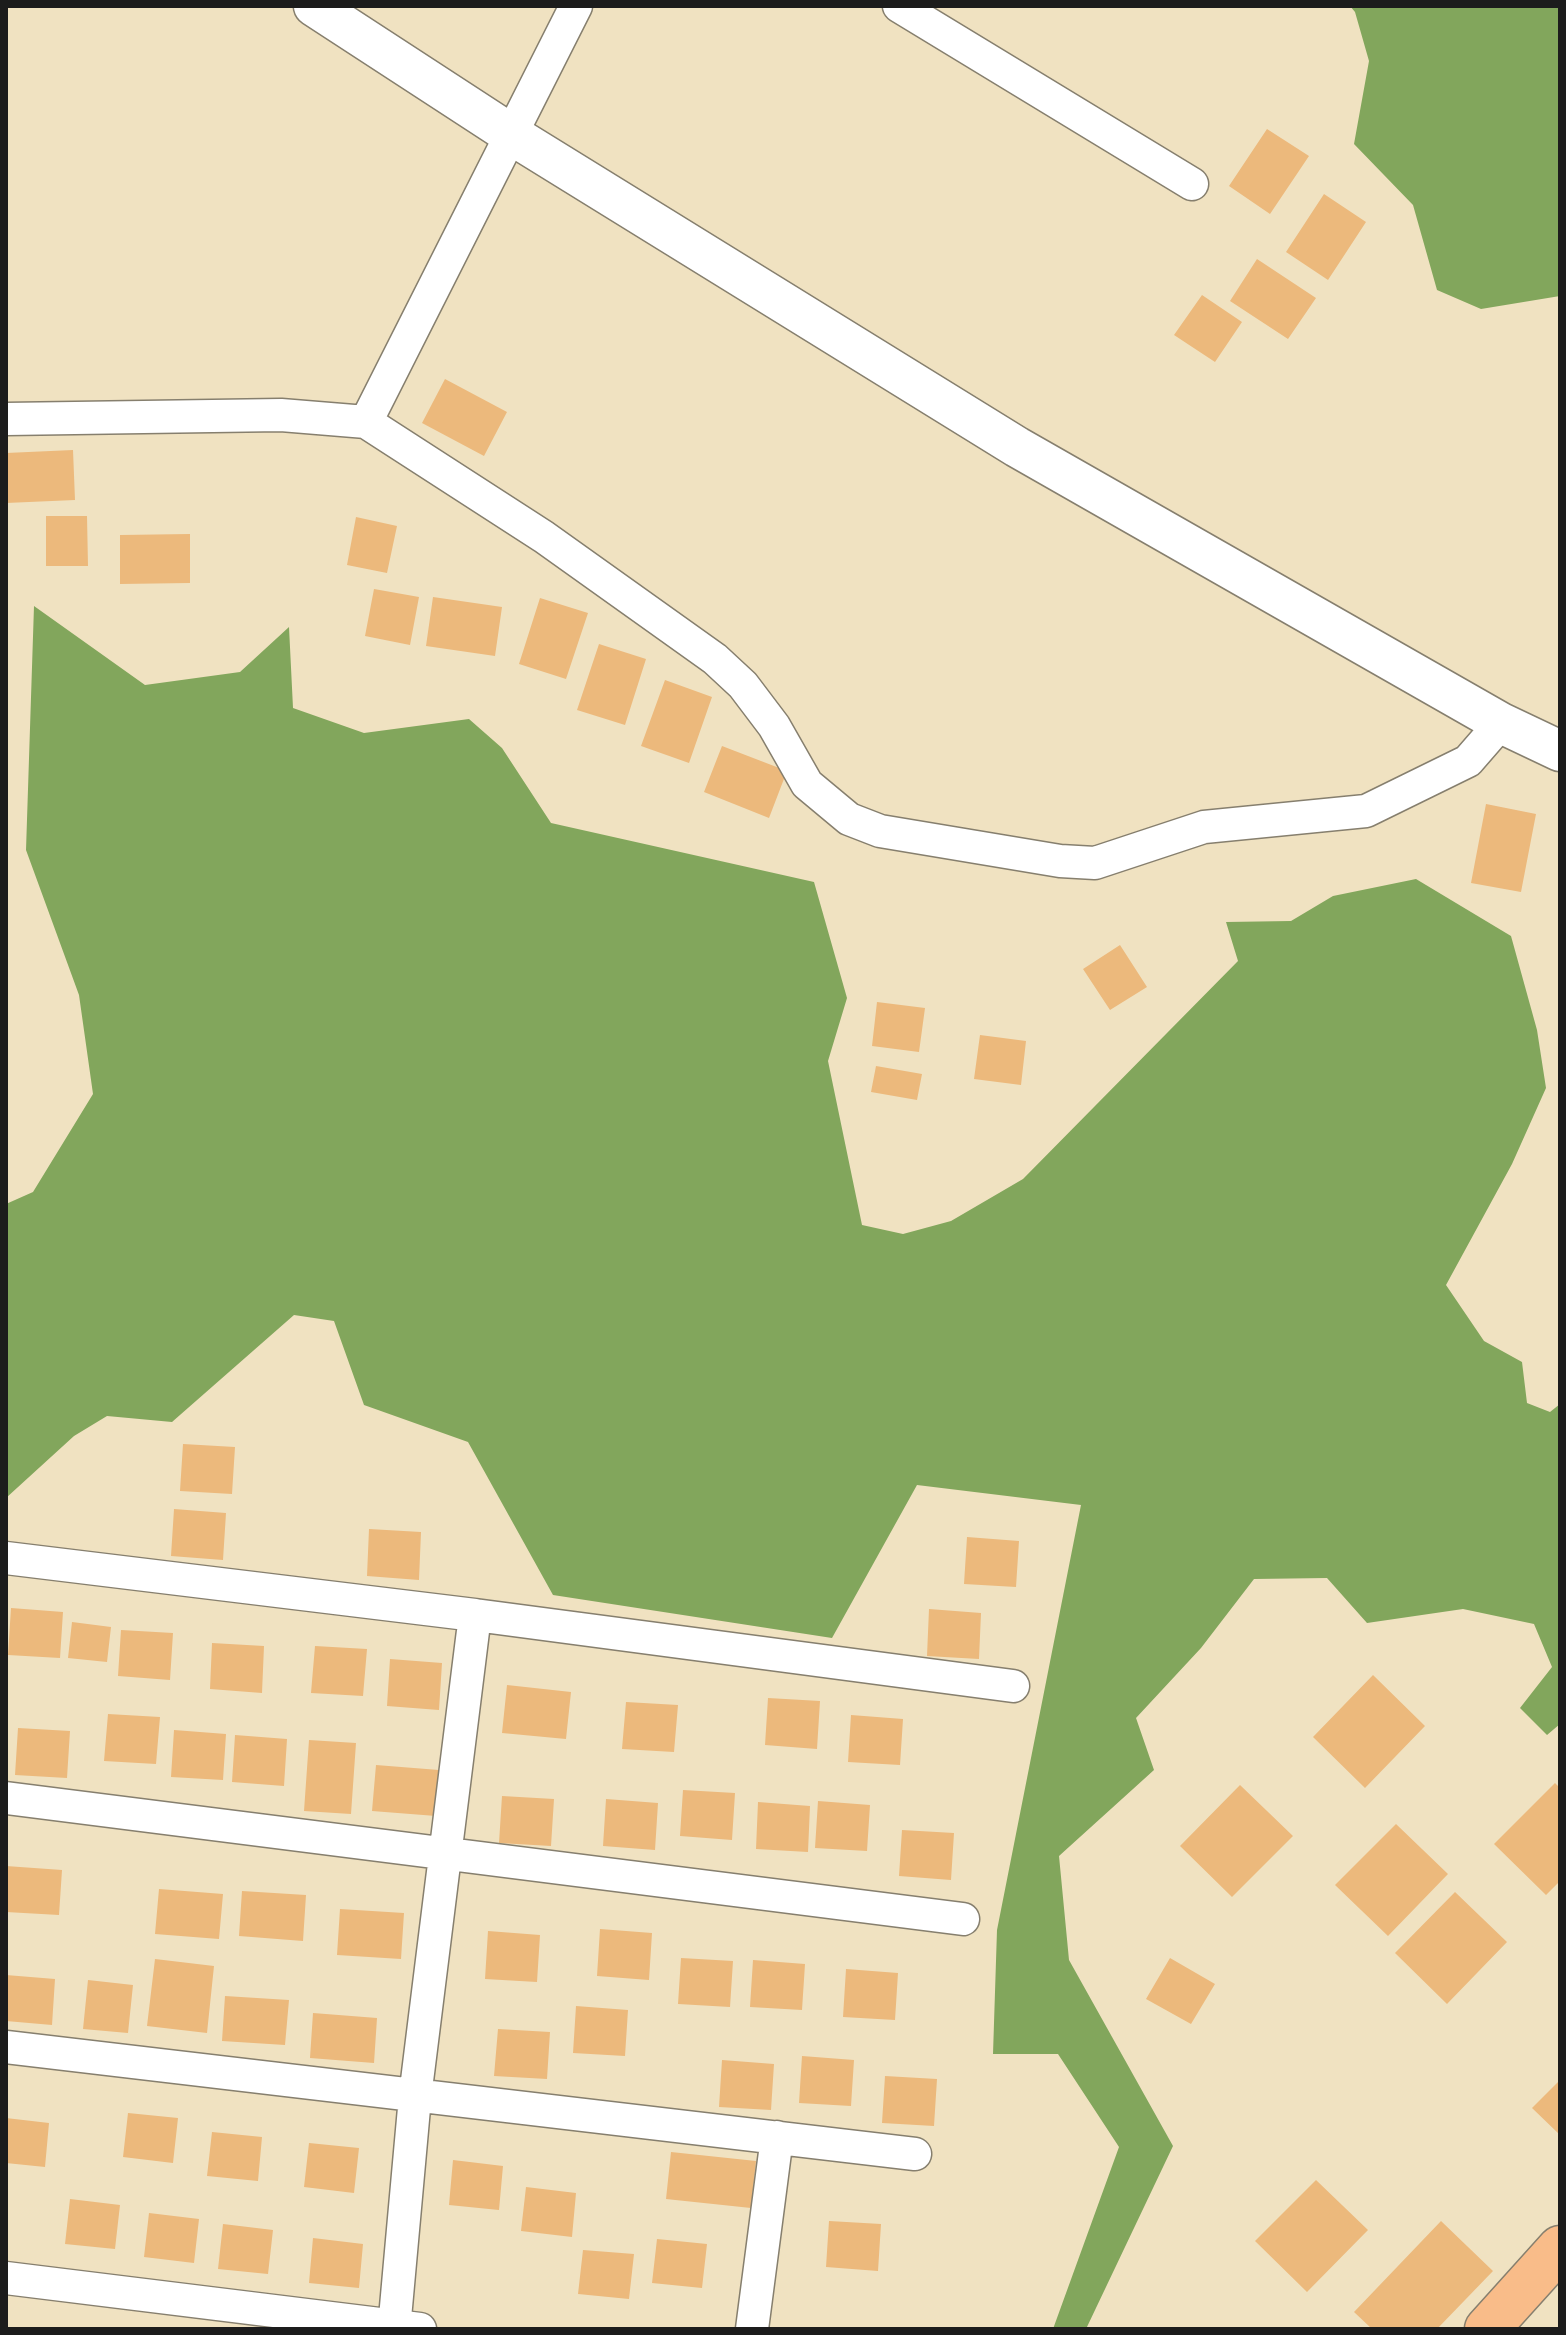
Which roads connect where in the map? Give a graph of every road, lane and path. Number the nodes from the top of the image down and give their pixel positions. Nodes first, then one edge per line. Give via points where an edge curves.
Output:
1 (314, 6) edge
2 (576, 6) edge
3 (899, 6) edge
4 (512, 135) junction
5 (1192, 184) dead end
6 (6, 419) edge
7 (366, 422) junction
8 (1501, 723) junction
9 (1560, 751) edge
10 (6, 1558) edge
11 (475, 1615) junction
12 (1013, 1686) dead end
13 (6, 1798) edge
14 (446, 1855) junction
15 (963, 1919) dead end
16 (6, 2047) edge
17 (415, 2097) junction
18 (777, 2137) junction
19 (915, 2154) dead end
20 (1560, 2248) edge
21 (6, 2278) edge
22 (403, 2328) edge
23 (752, 2329) edge
24 (1487, 2329) edge

1 - 4 street
2 - 4 street
3 - 5 street
4 - 7 street
4 - 8 street via 1017,447
6 - 7 street via 281,415
7 - 8 street via 544,537 715,659 774,726 807,784 849,819 880,831 1095,863 1204,827 1366,811 1468,761
8 - 9 street
10 - 11 street
11 - 12 street
11 - 14 street
13 - 14 street
14 - 15 street
14 - 17 street
16 - 17 street
17 - 18 street
17 - 22 street
18 - 19 street
18 - 23 street
20 - 24 highway
21 - 22 street

